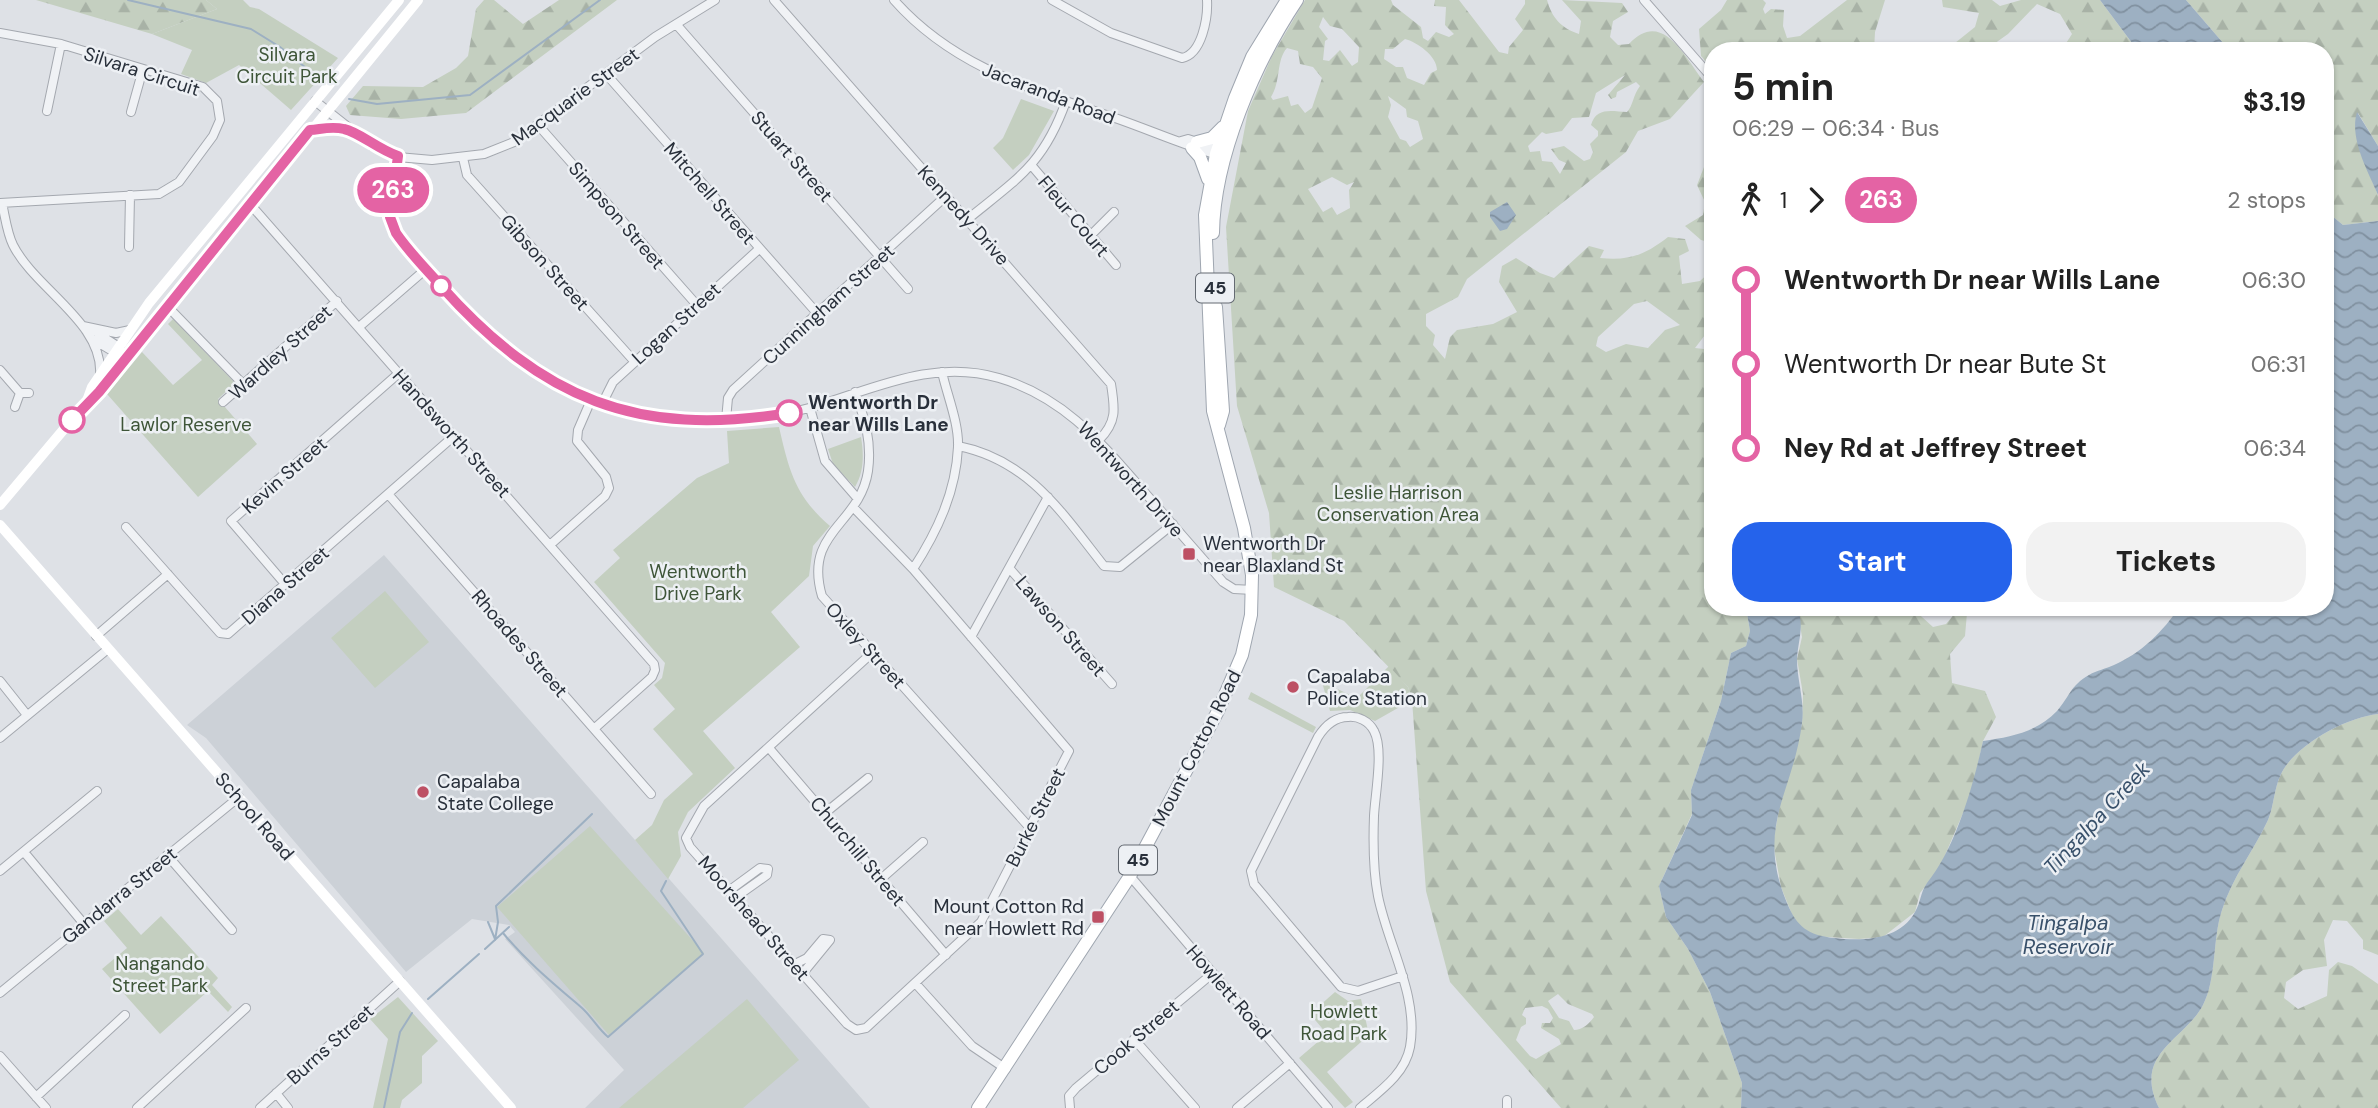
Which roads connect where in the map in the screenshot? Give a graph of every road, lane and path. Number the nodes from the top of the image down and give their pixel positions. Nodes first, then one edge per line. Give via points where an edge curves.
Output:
1 (418, 0) edge
2 (715, 0) edge
3 (774, 0) edge
4 (894, 0) edge
5 (1052, 0) edge
6 (1208, 0) edge
7 (1287, 0) edge
8 (1297, 0) edge
9 (1644, 0) edge
10 (395, 2) edge
11 (406, 14) junction
12 (676, 24) junction
13 (0, 33) edge
14 (61, 44) junction
15 (143, 69) junction
16 (1704, 69) edge
17 (606, 74) junction
18 (315, 101) junction
19 (1066, 101) junction
20 (47, 111) dead end
21 (327, 111) junction
22 (131, 112) dead end
23 (538, 125) junction
24 (1224, 126) junction
25 (348, 129) junction
26 (310, 130) junction
27 (1190, 144) junction
28 (1222, 153) junction
29 (398, 156) junction
30 (463, 158) junction
31 (1032, 166) junction
32 (1209, 183) junction
33 (130, 195) junction
34 (946, 196) junction
35 (1, 203) edge
36 (250, 204) junction
37 (1114, 212) dead end
38 (968, 219) junction
39 (1091, 235) junction
40 (129, 247) dead end
41 (759, 249) junction
42 (881, 256) junction
43 (1116, 265) dead end
44 (426, 269) junction
45 (908, 289) dead end
46 (337, 301) junction
47 (696, 304) junction
48 (167, 307) junction
49 (816, 312) junction
50 (86, 326) junction
51 (359, 327) junction
52 (130, 330) junction
53 (92, 338) junction
54 (117, 350) junction
55 (126, 357) junction
56 (634, 361) junction
57 (0, 370) edge
58 (942, 372) junction
59 (399, 373) junction
60 (100, 375) junction
61 (243, 384) junction
62 (855, 393) junction
63 (591, 400) junction
64 (223, 402) dead end
65 (86, 403) junction
66 (602, 404) junction
67 (15, 407) dead end
68 (810, 408) junction
69 (726, 420) junction
70 (1219, 425) junction
71 (454, 436) junction
72 (1099, 440) junction
73 (958, 446) junction
74 (388, 494) junction
75 (1048, 496) junction
76 (855, 503) junction
77 (0, 505) edge
78 (1173, 524) junction
79 (0, 525) edge
80 (126, 527) dead end
81 (551, 544) junction
82 (913, 569) junction
83 (1010, 569) junction
84 (168, 574) junction
85 (285, 584) junction
86 (1253, 590) junction
87 (96, 636) junction
88 (971, 637) junction
89 (108, 649) junction
90 (873, 652) junction
91 (0, 681) edge
92 (1112, 684) dead end
93 (27, 715) junction
94 (595, 729) junction
95 (0, 738) edge
96 (769, 748) junction
97 (868, 778) dead end
98 (97, 791) dead end
99 (651, 794) dead end
100 (239, 797) junction
101 (825, 813) junction
102 (1030, 828) junction
103 (922, 842) dead end
104 (24, 852) junction
105 (167, 855) junction
106 (0, 871) edge
107 (1130, 876) junction
108 (881, 879) junction
109 (84, 924) junction
110 (232, 930) dead end
111 (946, 955) junction
112 (795, 964) junction
113 (803, 974) junction
114 (1213, 974) junction
115 (1403, 976) junction
116 (400, 981) junction
117 (916, 984) junction
118 (0, 993) edge
119 (246, 1008) dead end
120 (125, 1015) dead end
121 (866, 1028) joint
122 (1134, 1039) junction
123 (0, 1057) edge
124 (1290, 1063) junction
125 (1006, 1069) junction
126 (276, 1093) junction
127 (36, 1097) junction
128 (1070, 1107) edge
129 (46, 1108) edge
130 (137, 1108) edge
131 (260, 1108) edge
132 (288, 1108) edge
133 (511, 1108) edge
134 (978, 1108) edge
135 (1195, 1108) edge
136 (1237, 1108) edge
137 (1328, 1108) edge
138 (1360, 1108) edge

1 - 11 main road
2 - 12 street, Macquarie Street
3 - 34 street, Kennedy Drive
4 - 19 street, Jacaranda Road via 922,29 967,61
5 - 6 street via 1111,33 1182,58 1196,50
7 - 24 main road, Mount Cotton Road / 45 via 1252,57
8 - 28 main road, Mount Cotton Road / 45 via 1263,58
9 - 16 street
10 - 11 street
10 - 18 main road
11 - 21 main road
12 - 17 street, Macquarie Street
12 - 42 street, Stuart Street
13 - 14 street, Silvara Circuit
14 - 15 street, Silvara Circuit
14 - 20 street
15 - 22 street
15 - 33 street, Silvara Circuit via 203,87 217,102 220,120 179,182 159,194
17 - 23 street, Macquarie Street
17 - 41 street, Mitchell Street
18 - 21 street, Macquarie Street
18 - 52 main road
19 - 27 street, Jacaranda Road
19 - 31 street via 1058,125
21 - 25 street, Macquarie Street
21 - 26 main road
23 - 30 street, Macquarie Street via 501,149
23 - 47 street, Simpson Street
24 - 27 main road via 1212,138
24 - 28 main road, Mount Cotton Road / 45
25 - 26 main road
25 - 29 street, Macquarie Street via 372,146
26 - 36 main road
27 - 28 street, Jacaranda Road
27 - 32 main road
28 - 32 main road, Mount Cotton Road / 45
28 - 70 main road, Mount Cotton Road / 45 via 1213,226 1223,411
29 - 30 street, Macquarie Street
29 - 44 street, Wentworth Drive via 391,223
30 - 56 street, Gibson Street via 467,175
31 - 38 street
31 - 39 street, Fleur Court
32 - 70 main road, Mount Cotton Road / 45 via 1204,231 1213,411
33 - 35 street, Silvara Circuit
33 - 40 street
34 - 38 street, Kennedy Drive
34 - 42 street, Cunningham Street
35 - 50 street via 12,243
36 - 46 street, Handsworth Street
36 - 48 main road
37 - 39 street
38 - 72 street, Kennedy Drive via 1111,384 1115,419
39 - 43 street, Fleur Court
41 - 47 street, Logan Street
41 - 49 street, Mitchell Street
42 - 45 street, Stuart Street
42 - 49 street, Cunningham Street
44 - 51 street
44 - 63 street, Wentworth Drive via 504,350
46 - 51 street, Handsworth Street
46 - 61 street, Wardley Street
47 - 56 street, Logan Street
48 - 55 main road
48 - 61 street
49 - 69 street, Cunningham Street via 733,390
50 - 52 street via 116,333
50 - 53 street
50 - 54 street
51 - 59 street, Handsworth Street
52 - 54 main road
53 - 54 street
53 - 60 street via 100,351
54 - 55 street
54 - 60 main road
55 - 65 main road
56 - 66 street, Logan Street via 608,387
57 - 67 street via 24,393
58 - 62 street, Wentworth Drive via 902,377
58 - 72 street, Wentworth Drive via 998,377 1036,392 1069,412
58 - 73 street
59 - 71 street, Handsworth Street
59 - 85 street, Kevin Street via 231,522
60 - 65 main road
61 - 64 street, Wardley Street
62 - 68 street, Wentworth Drive
62 - 76 street, Oxley Street via 870,446 868,474
63 - 66 street, Wentworth Drive
63 - 81 street via 577,441 606,477 609,488
65 - 77 main road
66 - 69 street, Wentworth Drive via 660,418
68 - 69 street, Wentworth Drive
68 - 76 street, Burke Street via 825,461
70 - 86 main road, Mount Cotton Road / 45 via 1244,528
71 - 74 street, Diana Street
71 - 81 street, Handsworth Street
72 - 78 street, Wentworth Drive
73 - 75 street via 981,450 1014,466
73 - 82 street via 936,534
74 - 85 street, Diana Street
74 - 94 street, Rhoades Street
75 - 78 street via 1104,566 1121,567
75 - 83 street
76 - 82 street, Burke Street
76 - 90 street, Oxley Street via 818,556 817,578 822,596
78 - 86 street, Wentworth Drive via 1223,582 1234,589
79 - 87 main road, School Road
80 - 84 street, Diana Street
81 - 94 street, Handsworth Street via 654,664 652,677
82 - 88 street, Burke Street
83 - 88 street
83 - 92 street, Lawson Street
84 - 85 street, Diana Street via 224,636
84 - 87 street
86 - 107 main road, Mount Cotton Road / 45 via 1242,655 1231,684
87 - 89 main road, School Road
88 - 102 street, Burke Street via 1069,751
89 - 93 street
89 - 100 main road, School Road
90 - 96 street, Moorshead Street
90 - 102 street, Oxley Street
91 - 93 street
93 - 95 street
94 - 99 street, Rhoades Street
96 - 101 street, Churchill Street
96 - 112 street, Moorshead Street via 704,806 686,835 687,843
97 - 101 street
98 - 104 street
100 - 105 street, Gandarra Street
100 - 116 main road, School Road
101 - 108 street, Churchill Street
102 - 111 street, Burke Street via 981,922
103 - 108 street
104 - 106 street
104 - 109 street
105 - 109 street, Gandarra Street
105 - 110 street
107 - 114 street, Howlett Road
107 - 125 main road, Mount Cotton Road / 45
108 - 111 street, Churchill Street
109 - 118 street, Gandarra Street
111 - 117 street, Burke Street
112 - 113 street, Moorshead Street
112 - 113 street via 807,958 823,939 830,940
113 - 121 street, Moorshead Street via 851,1028
114 - 122 street, Cook Street
114 - 124 street, Howlett Road
115 - 115 street via 1358,991 1341,987 1254,884 1251,871 1318,737 1338,719 1360,718 1370,725 1377,741 1374,864 1380,906
115 - 138 street via 1410,1010 1410,1050 1395,1078
116 - 126 street, Burns Street
116 - 133 main road, School Road
117 - 121 street, Burke Street
117 - 125 street via 972,1046
119 - 130 street
120 - 127 street
122 - 128 street, Cook Street via 1076,1088 1069,1096
122 - 135 street
123 - 127 street
124 - 136 street
124 - 137 street, Howlett Road
125 - 134 main road, Mount Cotton Road / 45
126 - 131 street, Burns Street
126 - 132 street
127 - 129 street

